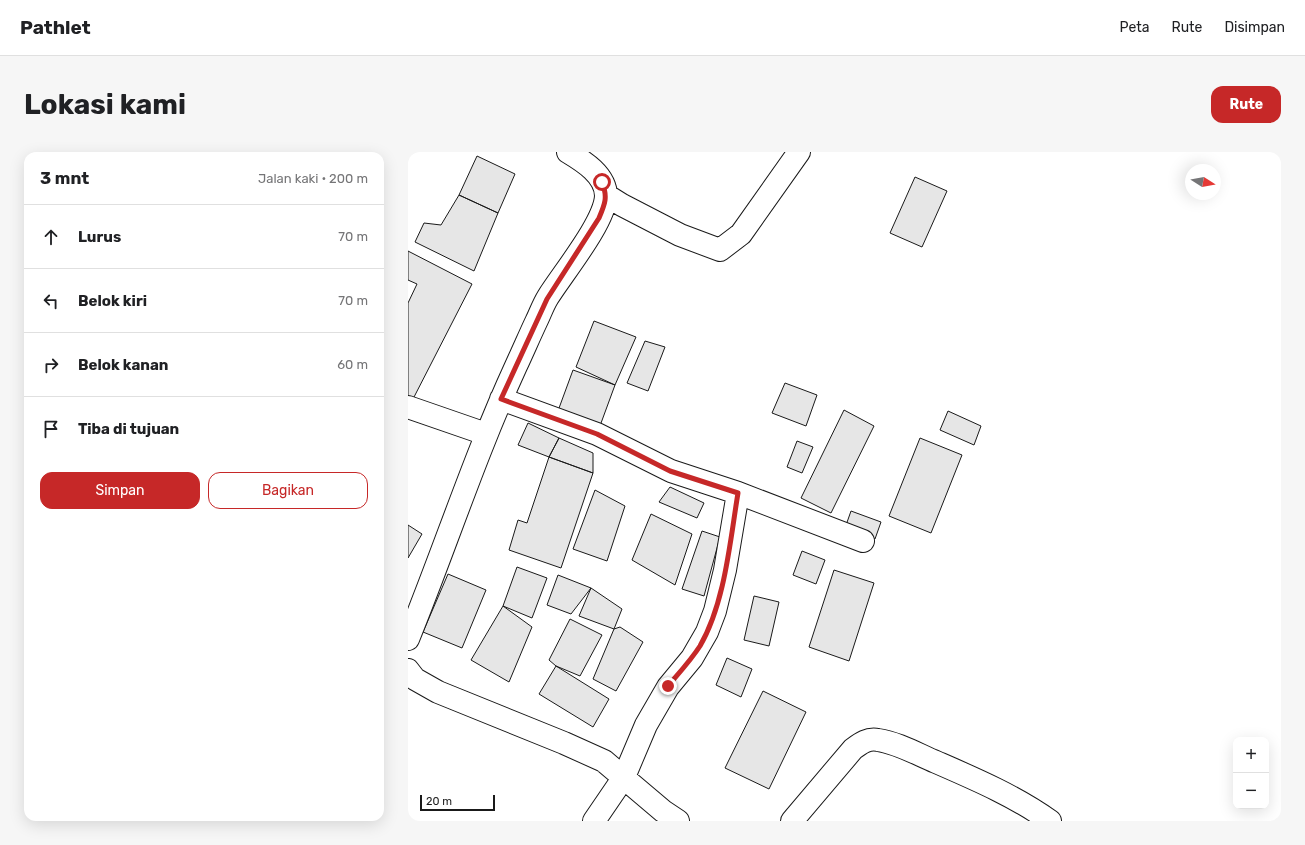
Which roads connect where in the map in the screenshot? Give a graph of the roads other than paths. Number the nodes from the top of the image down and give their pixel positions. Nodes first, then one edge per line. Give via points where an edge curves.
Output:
1 (568, 152) edge
2 (800, 152) edge
3 (606, 195) junction
4 (501, 399) junction
5 (408, 407) edge
6 (486, 434) junction
7 (738, 493) junction
8 (863, 541) dead end
9 (408, 639) edge
10 (408, 670) edge
11 (624, 777) junction
12 (594, 821) edge
13 (678, 821) edge
14 (792, 821) edge
15 (1050, 821) edge

1 - 3 street via 595,172 602,182
2 - 3 street via 741,234 720,250 680,235
3 - 4 street via 599,218 547,299
4 - 6 street
4 - 7 street via 597,434 670,471
5 - 6 street
6 - 9 street
7 - 8 street
7 - 11 street via 725,570 707,632 692,658 668,686 654,710
10 - 11 street via 415,679 438,692 604,761
11 - 12 street
11 - 13 street
14 - 15 street via 853,748 866,741 878,740 898,745 990,786

